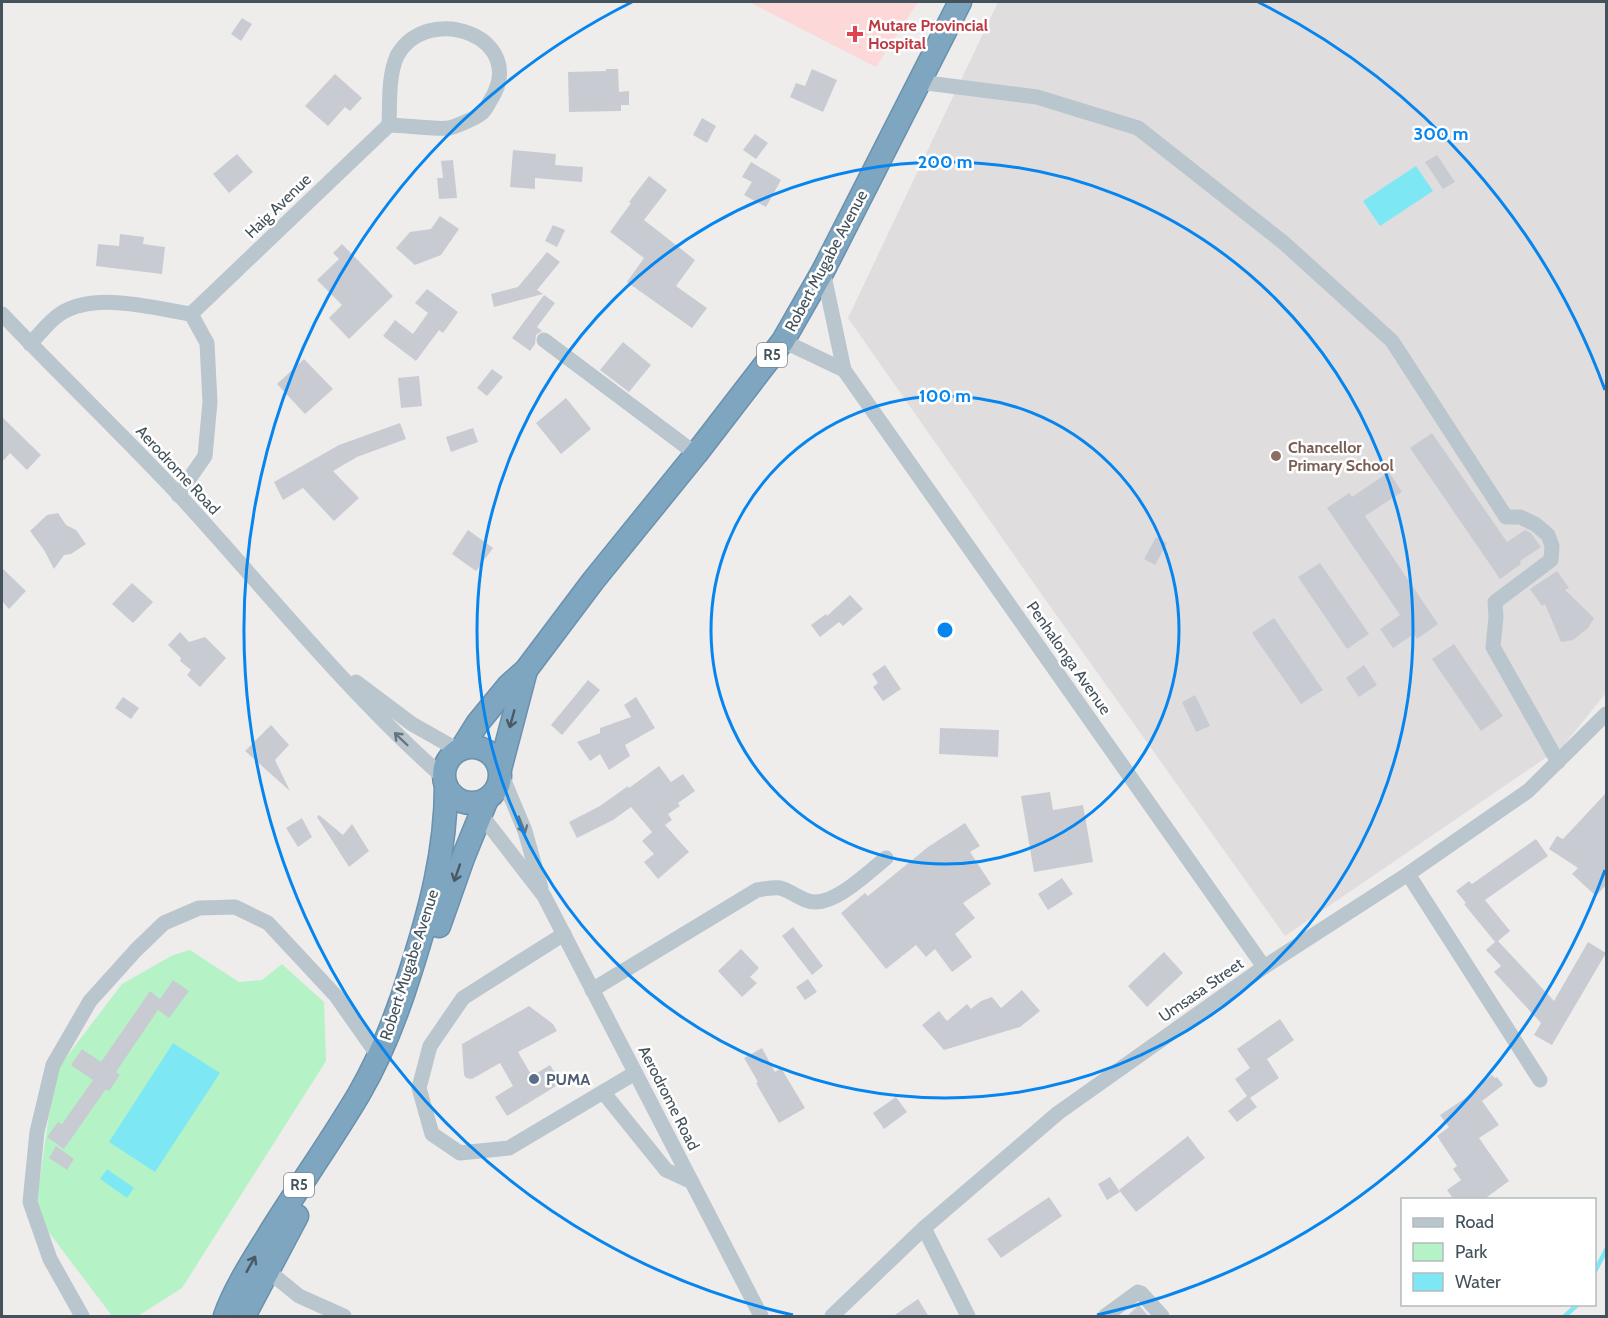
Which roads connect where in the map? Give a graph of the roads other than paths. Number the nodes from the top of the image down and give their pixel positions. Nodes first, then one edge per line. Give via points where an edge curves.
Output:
1 (960, 2) edge
2 (919, 82) junction
3 (389, 124) junction
4 (823, 271) junction
5 (2, 314) edge
6 (191, 314) junction
7 (544, 339) dead end
8 (783, 341) junction
9 (30, 344) junction
10 (844, 370) junction
11 (696, 454) junction
12 (178, 495) junction
13 (323, 657) junction
14 (526, 670) junction
15 (1606, 714) edge
16 (460, 749) junction
17 (1558, 762) junction
18 (500, 770) junction
19 (445, 782) junction
20 (480, 806) junction
21 (886, 858) dead end
22 (1408, 874) junction
23 (544, 896) junction
24 (564, 934) junction
25 (1264, 967) junction
26 (592, 990) junction
27 (379, 1057) junction
28 (635, 1072) junction
29 (1540, 1080) dead end
30 (603, 1092) junction
31 (692, 1182) junction
32 (924, 1227) junction
33 (267, 1270) junction
34 (82, 1317) edge
35 (225, 1317) edge
36 (244, 1317) edge
37 (344, 1317) edge
38 (761, 1317) edge
39 (832, 1317) edge
40 (968, 1317) edge
41 (1105, 1317) edge
42 (1162, 1317) edge

1 - 2 highway, Robert Mugabe Avenue / R5
2 - 4 highway, Robert Mugabe Avenue / R5
2 - 17 street via 1037,97 1138,128 1284,243 1392,341 1506,517 1520,517 1548,535 1551,560 1495,602 1493,647
3 - 3 street via 396,58 406,42 429,25 454,23 480,34 496,53 501,74 482,114 449,128
3 - 6 street, Haig Avenue
4 - 8 highway, Robert Mugabe Avenue / R5
4 - 10 street, Penhalonga Avenue
5 - 9 street, Aerodrome Road
6 - 9 street via 117,301 86,304 60,314
6 - 12 street via 207,343 210,402 204,456
7 - 11 street
8 - 10 street, Penhalonga Avenue
8 - 11 highway, Robert Mugabe Avenue / R5
9 - 12 street, Aerodrome Road
10 - 25 street, Penhalonga Avenue
11 - 14 highway, Robert Mugabe Avenue / R5 via 592,581
12 - 13 street, Aerodrome Road
13 - 16 street, Aerodrome Road via 412,724
19 -> 13 street, Aerodrome Road
14 - 16 highway, Robert Mugabe Avenue / R5 via 495,701
14 -> 18 highway, Robert Mugabe Avenue / R5
15 - 17 street, Umsasa Street
16 - 18 highway via 481,748 496,760
16 - 19 highway, R5 via 447,762
17 - 22 street, Umsasa Street via 1528,791
18 - 20 highway, R5 via 499,784
18 -> 23 street, Aerodrome Road via 525,831
19 - 20 highway via 456,798
19 - 27 highway, Robert Mugabe Avenue / R5 via 441,856 434,890 404,993
20 - 23 street, Aerodrome Road
20 -> 33 highway, Robert Mugabe Avenue / R5 via 399,1042
21 - 26 street via 833,897 815,902 780,888 757,890
22 - 25 street, Umsasa Street
22 - 29 street
23 - 24 street, Aerodrome Road
24 - 26 street, Aerodrome Road
24 - 30 street via 463,998 430,1046 419,1088 432,1134 460,1153 509,1148
25 - 32 street, Umsasa Street via 1058,1113
26 - 28 street, Aerodrome Road
27 - 34 street via 336,996 268,924 235,907 200,908 164,923 90,1001 53,1065 37,1132 30,1202 50,1259
35 -> 27 highway, Robert Mugabe Avenue / R5 via 252,1262
28 - 30 street
28 - 31 street, Aerodrome Road
30 - 31 street via 666,1170
31 - 38 street, Aerodrome Road
32 - 39 street, Umsasa Street
32 - 40 street
33 - 36 highway, Robert Mugabe Avenue / R5
33 - 37 street via 299,1296
41 - 42 street via 1138,1292

